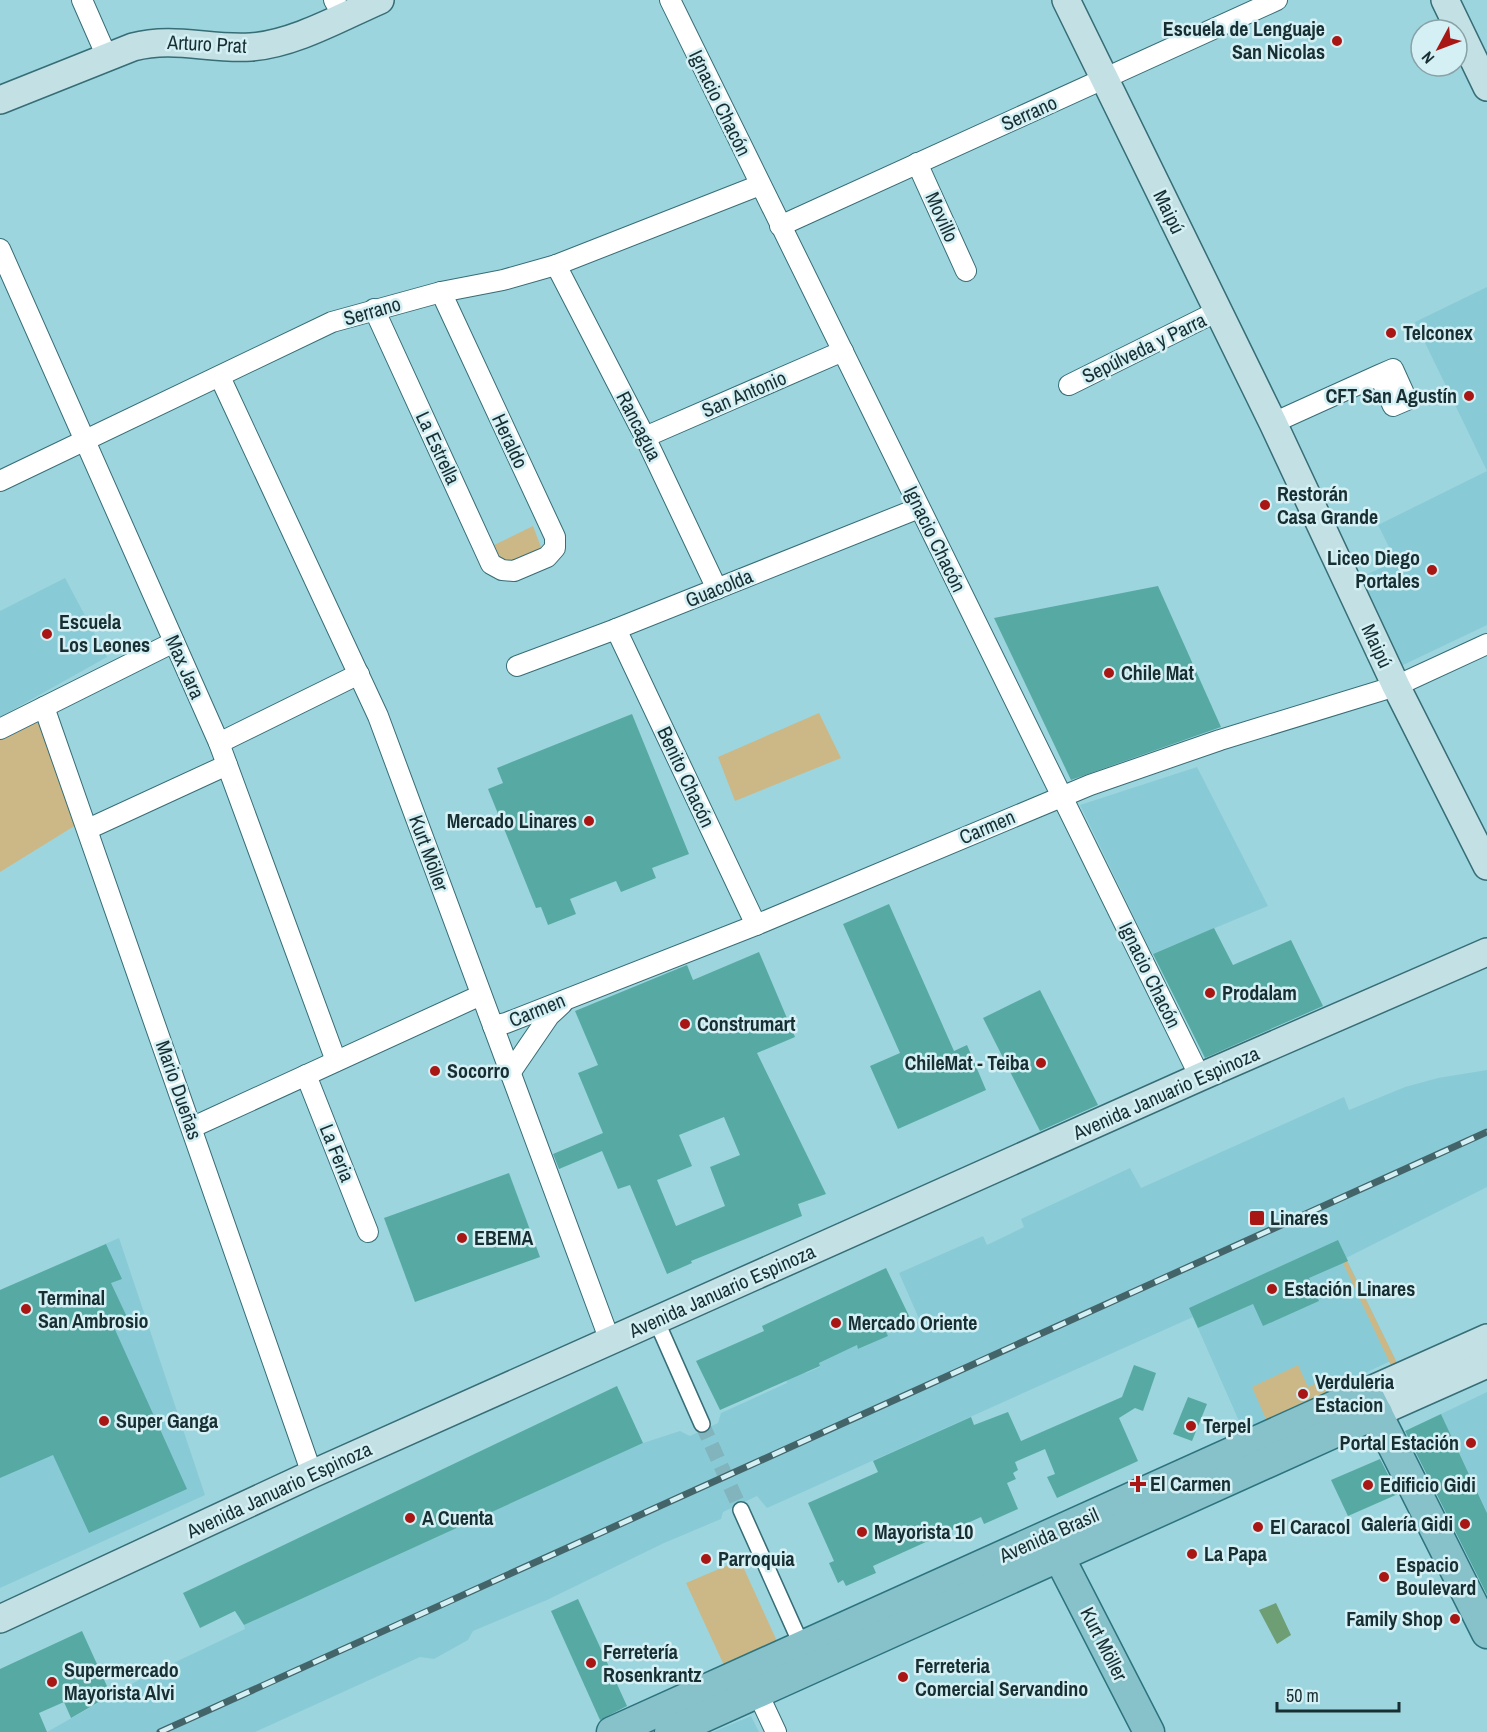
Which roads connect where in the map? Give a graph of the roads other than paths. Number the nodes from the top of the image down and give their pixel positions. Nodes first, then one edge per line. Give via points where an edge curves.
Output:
1 (82, 0) edge
2 (380, 0) edge
3 (670, 0) edge
4 (1066, 0) edge
5 (1277, 0) edge
6 (1445, 0) edge
7 (339, 8) edge
8 (107, 57) junction
9 (1104, 78) junction
10 (1487, 87) edge
11 (0, 100) edge
12 (917, 163) junction
13 (760, 185) junction
14 (780, 225) junction
15 (0, 249) edge
16 (556, 265) junction
17 (966, 271) dead end
18 (441, 292) junction
19 (374, 309) junction
20 (1218, 311) junction
21 (843, 351) junction
22 (1379, 375) dead end
23 (220, 377) junction
24 (1069, 385) dead end
25 (1273, 423) junction
26 (645, 436) junction
27 (84, 442) junction
28 (0, 481) edge
29 (920, 508) junction
30 (514, 571) joint
31 (717, 589) junction
32 (616, 629) junction
33 (174, 642) junction
34 (1487, 644) edge
35 (517, 666) dead end
36 (359, 674) junction
37 (1396, 686) junction
38 (44, 707) junction
39 (0, 729) edge
40 (219, 743) junction
41 (227, 765) junction
42 (1061, 796) junction
43 (88, 830) junction
44 (1487, 866) edge
45 (756, 925) junction
46 (1487, 952) edge
47 (1487, 966) edge
48 (1448, 970) junction
49 (481, 995) junction
50 (568, 998) junction
51 (493, 1026) junction
52 (336, 1061) junction
53 (510, 1072) junction
54 (306, 1075) junction
55 (1200, 1077) junction
56 (192, 1127) junction
57 (368, 1232) dead end
58 (656, 1320) junction
59 (1487, 1338) edge
60 (610, 1341) junction
61 (1487, 1364) edge
62 (1372, 1403) junction
63 (702, 1424) tunnel mouth
64 (312, 1474) junction
65 (741, 1510) tunnel mouth
66 (1072, 1524) junction
67 (1059, 1557) junction
68 (0, 1619) edge
69 (1487, 1633) edge
70 (802, 1646) junction
71 (752, 1682) junction
72 (612, 1732) edge
73 (670, 1732) edge
74 (776, 1732) edge
75 (1149, 1732) edge

1 - 8 street
2 - 7 main road, Arturo Prat
3 - 13 street, Ignacio Chacón
4 - 9 main road, Maipú
5 - 9 street, Serrano
6 - 10 main road
7 - 8 main road, Arturo Prat via 292,38 273,44 232,47 165,41
8 - 11 main road, Arturo Prat
9 - 12 street, Serrano
9 - 20 main road, Maipú
12 - 14 street, Serrano
12 - 17 street, Movillo
13 - 14 street, Ignacio Chacón
13 - 16 street, Serrano
14 - 21 street, Ignacio Chacón
15 - 27 street, Max Jara
16 - 18 street, Serrano
16 - 26 street, Rancagua
18 - 19 street, Serrano
18 - 30 street, Heraldo via 555,537 555,548 547,557
19 - 23 street, Serrano via 311,331
19 - 30 street, La Estrella via 491,564
20 - 24 street, Sepúlveda y Parra
20 - 25 main road, Maipú
21 - 26 street, San Antonio
21 - 29 street, Ignacio Chacón
22 - 25 street
23 - 27 street, Serrano
23 - 36 street, Kurt Möller
25 - 37 main road, Maipú
26 - 31 street, Rancagua
27 - 28 street, Serrano
27 - 33 street, Max Jara
29 - 31 street, Guacolda
29 - 42 street, Ignacio Chacón
31 - 32 street, Guacolda
32 - 35 street, Guacolda
32 - 45 street, Benito Chacón
33 - 38 street
33 - 40 street, Max Jara
34 - 37 street, Carmen
36 - 40 street
36 - 49 street, Kurt Möller via 396,760
37 - 42 street, Carmen via 1220,740
37 - 44 main road, Maipú
38 - 39 street
38 - 43 street, Mario Dueñas
40 - 41 street, Max Jara
41 - 43 street
41 - 52 street, Max Jara
42 - 45 street, Carmen
42 - 55 street, Ignacio Chacón
43 - 56 street, Mario Dueñas
45 - 50 street, Carmen
46 - 48 main road, Avenida Januario Espinoza
47 - 48 main road, Avenida Januario Espinoza
48 - 55 main road, Avenida Januario Espinoza
49 - 51 street, Kurt Möller
49 - 52 street, Carmen
50 - 51 street, Carmen
50 - 53 street via 549,1016
51 - 53 street, Kurt Möller
52 - 54 street, Carmen
53 - 60 street, Kurt Möller
54 - 56 street, Carmen
54 - 57 street, La Feria
55 - 58 main road, Avenida Januario Espinoza
56 - 64 street, Mario Dueñas
58 - 60 main road, Avenida Januario Espinoza
58 - 63 street
59 - 62 main road, Avenida Brasil
60 - 64 main road, Avenida Januario Espinoza
61 - 62 main road, Avenida Brasil
62 - 66 main road, Avenida Brasil
62 - 67 main road, Avenida Brasil
62 - 69 main road
64 - 68 main road, Avenida Januario Espinoza
65 - 70 street
66 - 67 main road via 1060,1541
66 - 70 main road, Avenida Brasil
67 - 71 main road, Avenida Brasil
67 - 75 main road, Kurt Möller
70 - 71 main road, Avenida Brasil
71 - 72 main road, Avenida Brasil
71 - 73 main road, Avenida Brasil
71 - 74 street

